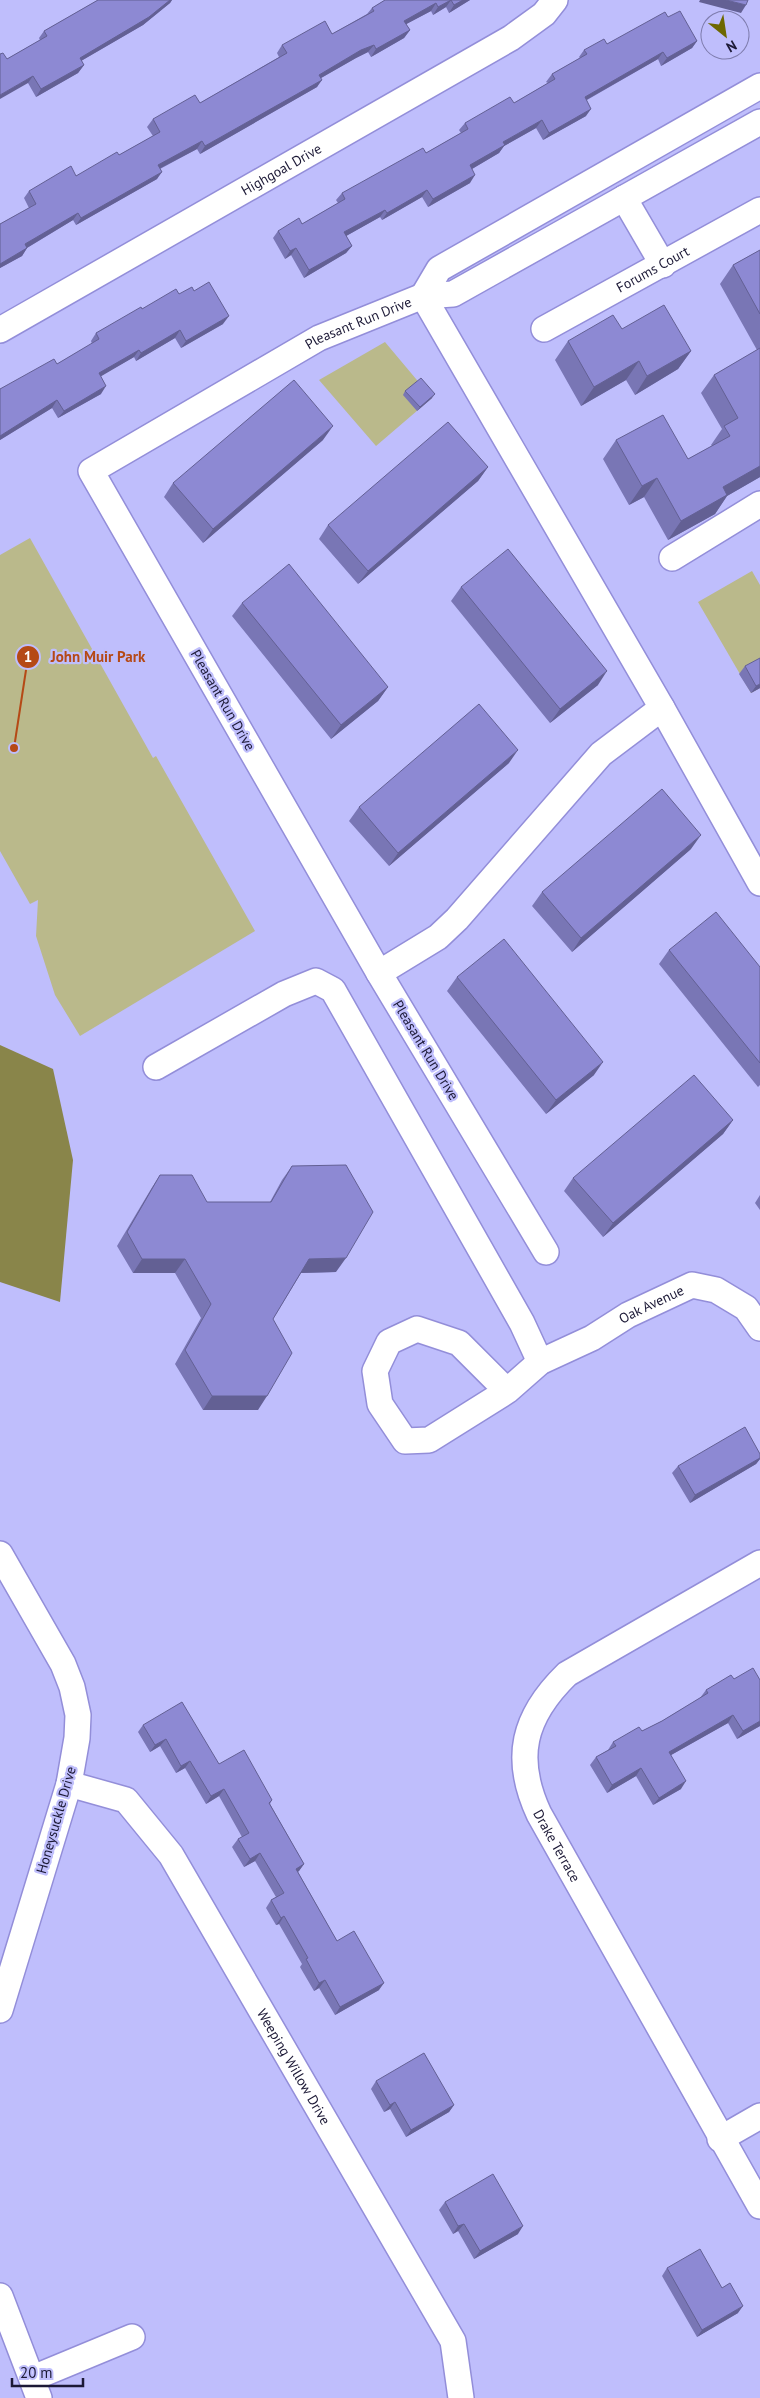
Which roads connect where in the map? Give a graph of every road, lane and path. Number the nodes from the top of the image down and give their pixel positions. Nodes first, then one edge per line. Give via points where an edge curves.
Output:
1 (555, 0) edge
2 (760, 86) edge
3 (760, 122) edge
4 (624, 198) junction
5 (760, 210) edge
6 (663, 264) junction
7 (424, 296) junction
8 (544, 329) dead end
9 (0, 330) edge
10 (760, 504) edge
11 (672, 558) dead end
12 (662, 708) junction
13 (760, 883) edge
14 (379, 973) junction
15 (156, 1067) dead end
16 (546, 1252) dead end
17 (760, 1328) edge
18 (540, 1362) junction
19 (508, 1390) junction
20 (0, 1554) edge
21 (760, 1563) edge
22 (10, 1593) edge
23 (69, 1784) junction
24 (0, 2010) edge
25 (760, 2116) edge
26 (720, 2139) junction
27 (760, 2206) edge
28 (0, 2296) edge
29 (132, 2337) dead end
30 (36, 2388) edge
31 (461, 2398) edge

1 - 9 street, Highgoal Drive via 544,14 511,38
2 - 7 street, Pleasant Run Drive via 439,269
3 - 4 street, Pleasant Run Drive
4 - 6 street
4 - 7 street, Pleasant Run Drive via 453,294
5 - 6 street, Forums Court
6 - 8 street, Forums Court
7 - 12 street
7 - 14 street, Pleasant Run Drive via 319,338 91,471
10 - 11 street
12 - 13 street
12 - 14 street via 601,754 457,919 438,936
14 - 16 street, Pleasant Run Drive
15 - 18 street via 290,990 316,981 333,990 522,1323
17 - 18 street, Oak Avenue via 746,1308 716,1290 692,1285
18 - 19 street, Oak Avenue
19 - 19 street, Oak Avenue via 459,1343 417,1329 389,1342 375,1371 380,1404 405,1442 429,1440
20 - 22 street, Honeysuckle Drive
21 - 26 street, Drake Terrace via 567,1674 538,1707 529,1728 525,1750 529,1788 539,1814
22 - 23 street, Honeysuckle Drive via 63,1664 72,1687 78,1715
23 - 24 street, Honeysuckle Drive
23 - 31 street, Weeping Willow Drive via 126,1800 171,1855 453,2342
25 - 26 street
26 - 27 street, Drake Terrace
28 - 30 street
29 - 30 street

